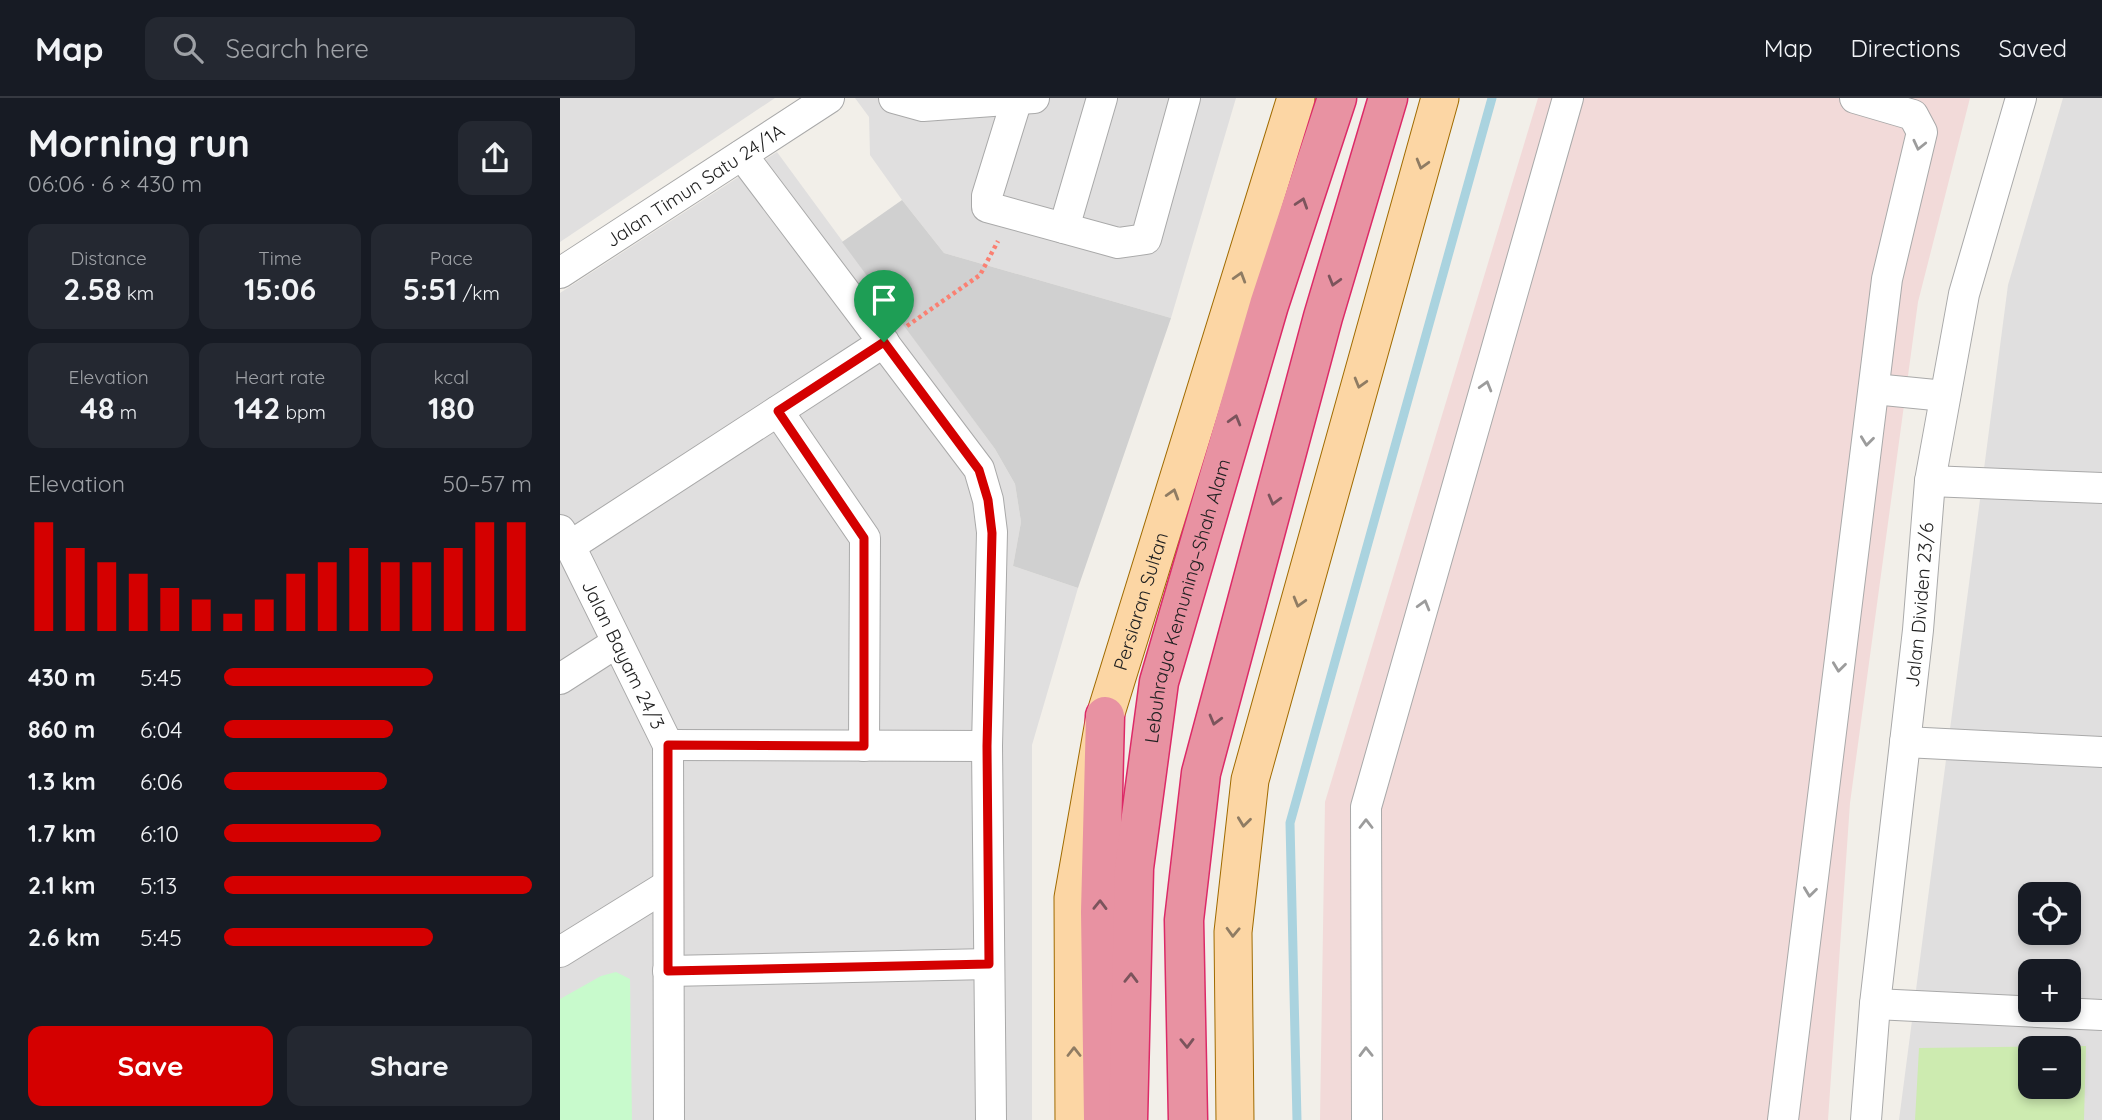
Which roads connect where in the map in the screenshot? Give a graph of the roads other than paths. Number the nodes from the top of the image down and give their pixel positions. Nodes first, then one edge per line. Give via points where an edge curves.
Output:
1 (829, 98) edge
2 (894, 98) edge
3 (1102, 98) edge
4 (1185, 98) edge
5 (1296, 98) edge
6 (1337, 98) edge
7 (1388, 98) edge
8 (1440, 98) edge
9 (1568, 98) edge
10 (1855, 98) edge
11 (2021, 98) edge
12 (1025, 99) edge
13 (975, 100) edge
14 (742, 155) junction
15 (1064, 228) junction
16 (560, 274) edge
17 (884, 342) junction
18 (1874, 389) junction
19 (1945, 396) junction
20 (778, 411) junction
21 (1930, 481) junction
22 (2102, 488) edge
23 (565, 538) edge
24 (616, 643) junction
25 (560, 679) edge
26 (1105, 716) junction
27 (1905, 742) junction
28 (668, 745) junction
29 (864, 746) junction
30 (987, 746) junction
31 (2102, 752) edge
32 (668, 885) junction
33 (560, 952) edge
34 (989, 964) junction
35 (668, 971) junction
36 (1875, 1004) junction
37 (2102, 1015) edge
38 (669, 1120) edge
39 (991, 1120) edge
40 (1074, 1120) edge
41 (1103, 1120) edge
42 (1128, 1120) edge
43 (1188, 1120) edge
44 (1235, 1120) edge
45 (1367, 1120) edge
46 (1783, 1120) edge
47 (1866, 1120) edge

1 - 14 street, Jalan Timun Satu 24/1A
2 - 13 street via 923,106
3 - 15 street
4 - 15 street via 1146,239 1118,243
26 -> 5 main road, Persiaran Sultan
42 -> 6 highway, Lebuhraya Kemuning–Shah Alam via 1134,868 1159,682 1269,305
7 -> 43 highway via 1323,317 1201,773 1184,920
8 -> 44 main road via 1250,780 1233,932
45 -> 9 street via 1366,807
10 -> 18 street via 1913,115 1922,132 1887,279
11 - 19 street, Jalan Dividen 23/6 via 1964,294
12 - 13 street
12 - 15 street via 987,196 987,207
14 - 16 street, Jalan Timun Satu 24/1A
14 - 17 street
17 - 20 street
17 - 30 street via 979,470 988,500 992,533
18 - 19 street
18 -> 46 street
19 - 21 street, Jalan Dividen 23/6
20 - 23 street
20 - 29 street via 864,538
21 - 22 street
21 - 27 street, Jalan Dividen 23/6
23 - 24 street, Jalan Bayam 24/3
24 - 25 street
24 - 28 street, Jalan Bayam 24/3
40 -> 26 main road, Persiaran Sultan via 1073,898
41 -> 26 highway via 1100,912
27 - 31 street
27 - 36 street, Jalan Dividen 23/6
28 - 29 street
28 - 32 street, Jalan Bayam 24/3
29 - 30 street
30 - 34 street
32 - 33 street
32 - 35 street, Jalan Bayam 24/3
34 - 35 street
34 - 39 street
35 - 38 street, Jalan Bayam 24/3
36 - 37 street
36 - 47 street, Jalan Dividen 23/6

